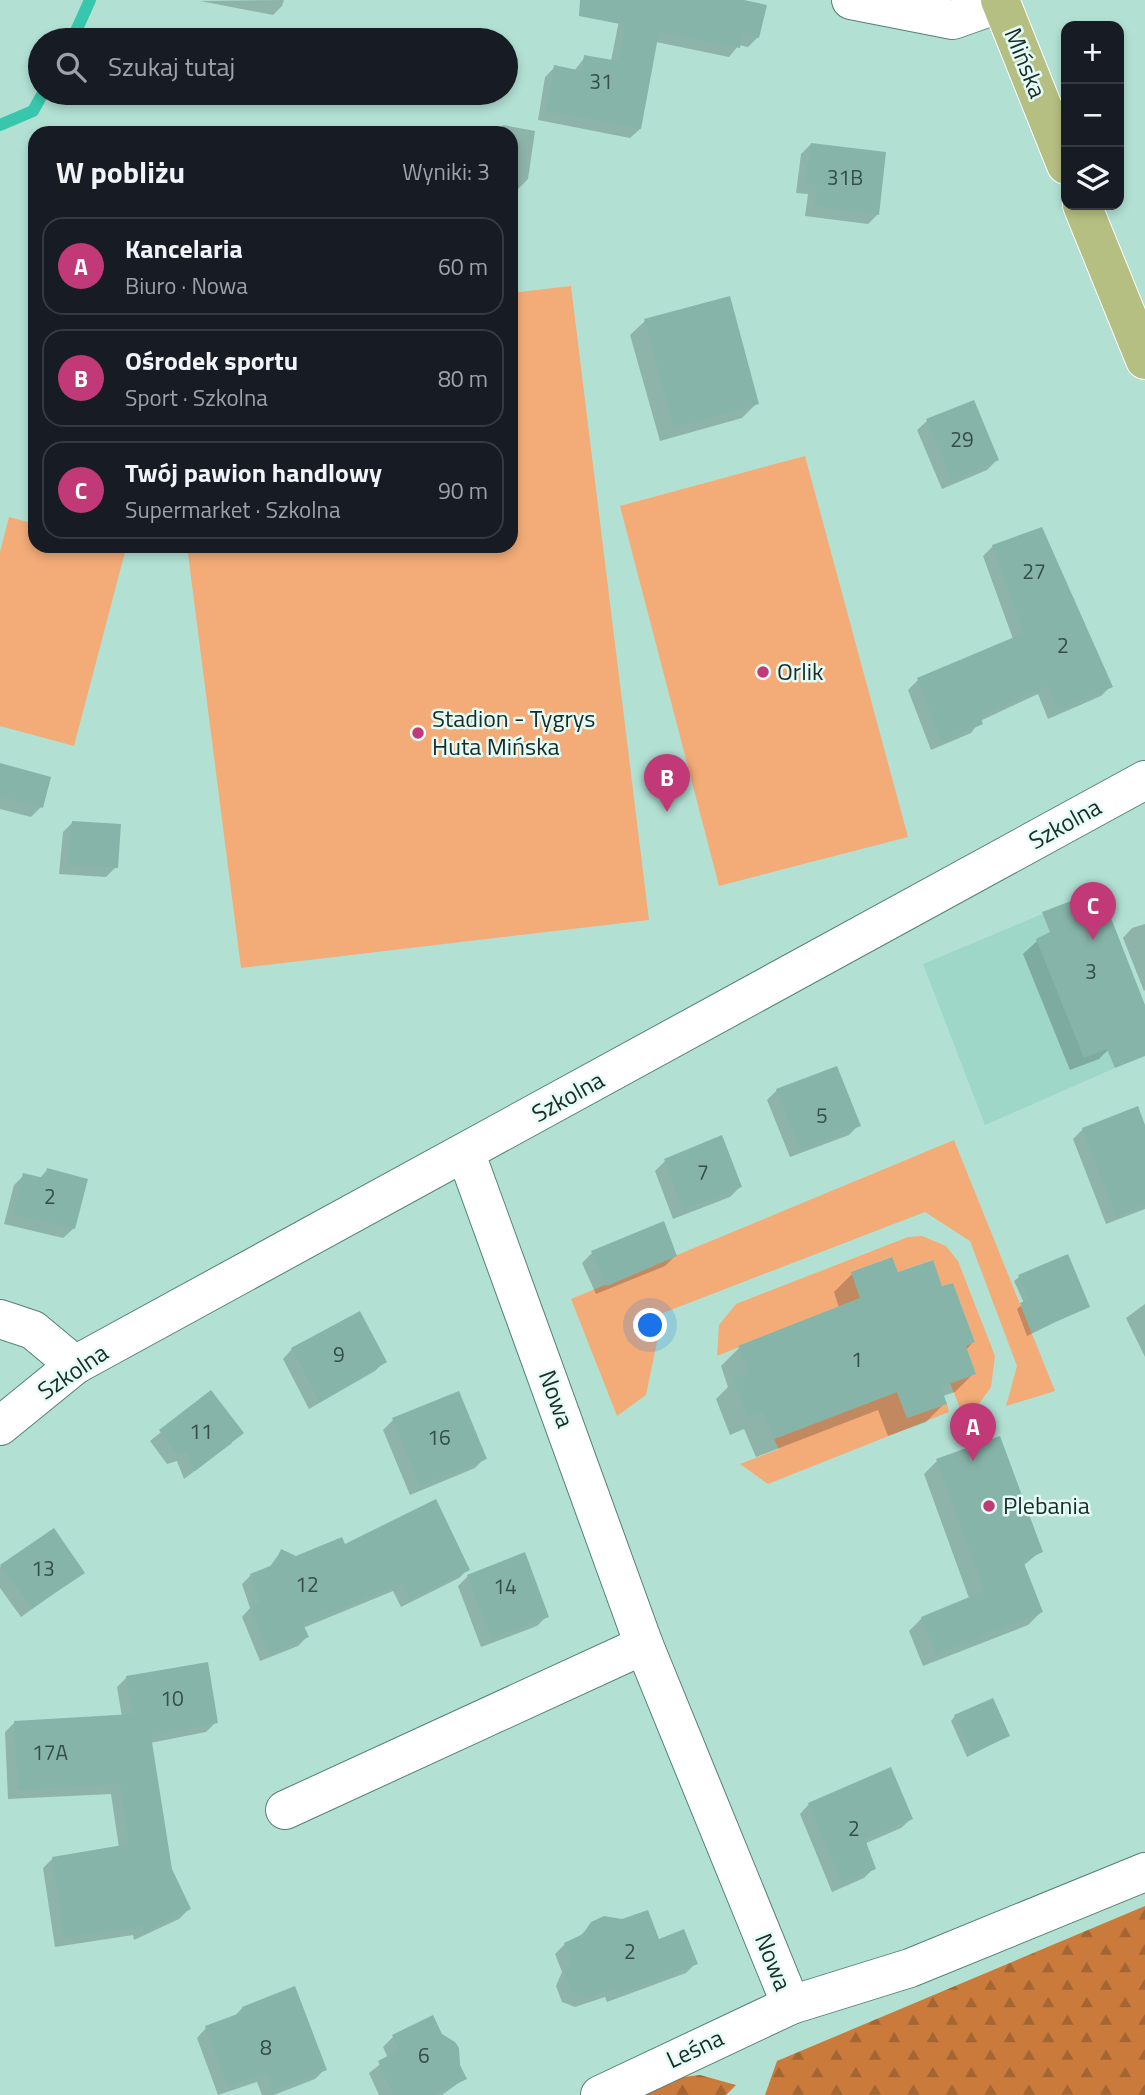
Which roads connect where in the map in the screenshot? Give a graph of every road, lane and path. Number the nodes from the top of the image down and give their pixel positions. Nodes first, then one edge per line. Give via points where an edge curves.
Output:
1 (851, 0) edge
2 (1001, 1) edge
3 (1061, 151) edge
4 (1084, 210) edge
5 (1145, 360) edge
6 (1145, 780) edge
7 (466, 1154) junction
8 (0, 1319) edge
9 (75, 1365) junction
10 (0, 1426) edge
11 (644, 1645) junction
12 (285, 1810) dead end
13 (1145, 1872) edge
14 (791, 2006) junction
15 (600, 2095) edge

1 - 2 street via 953,20
2 - 3 main road, Mińska
4 - 5 main road
6 - 7 street, Szkolna
7 - 9 street, Szkolna
7 - 11 street, Nowa
8 - 9 street via 33,1330
9 - 10 street, Szkolna
11 - 12 street
11 - 14 street, Nowa
13 - 14 street, Nowa via 910,1968
14 - 15 street, Leśna

